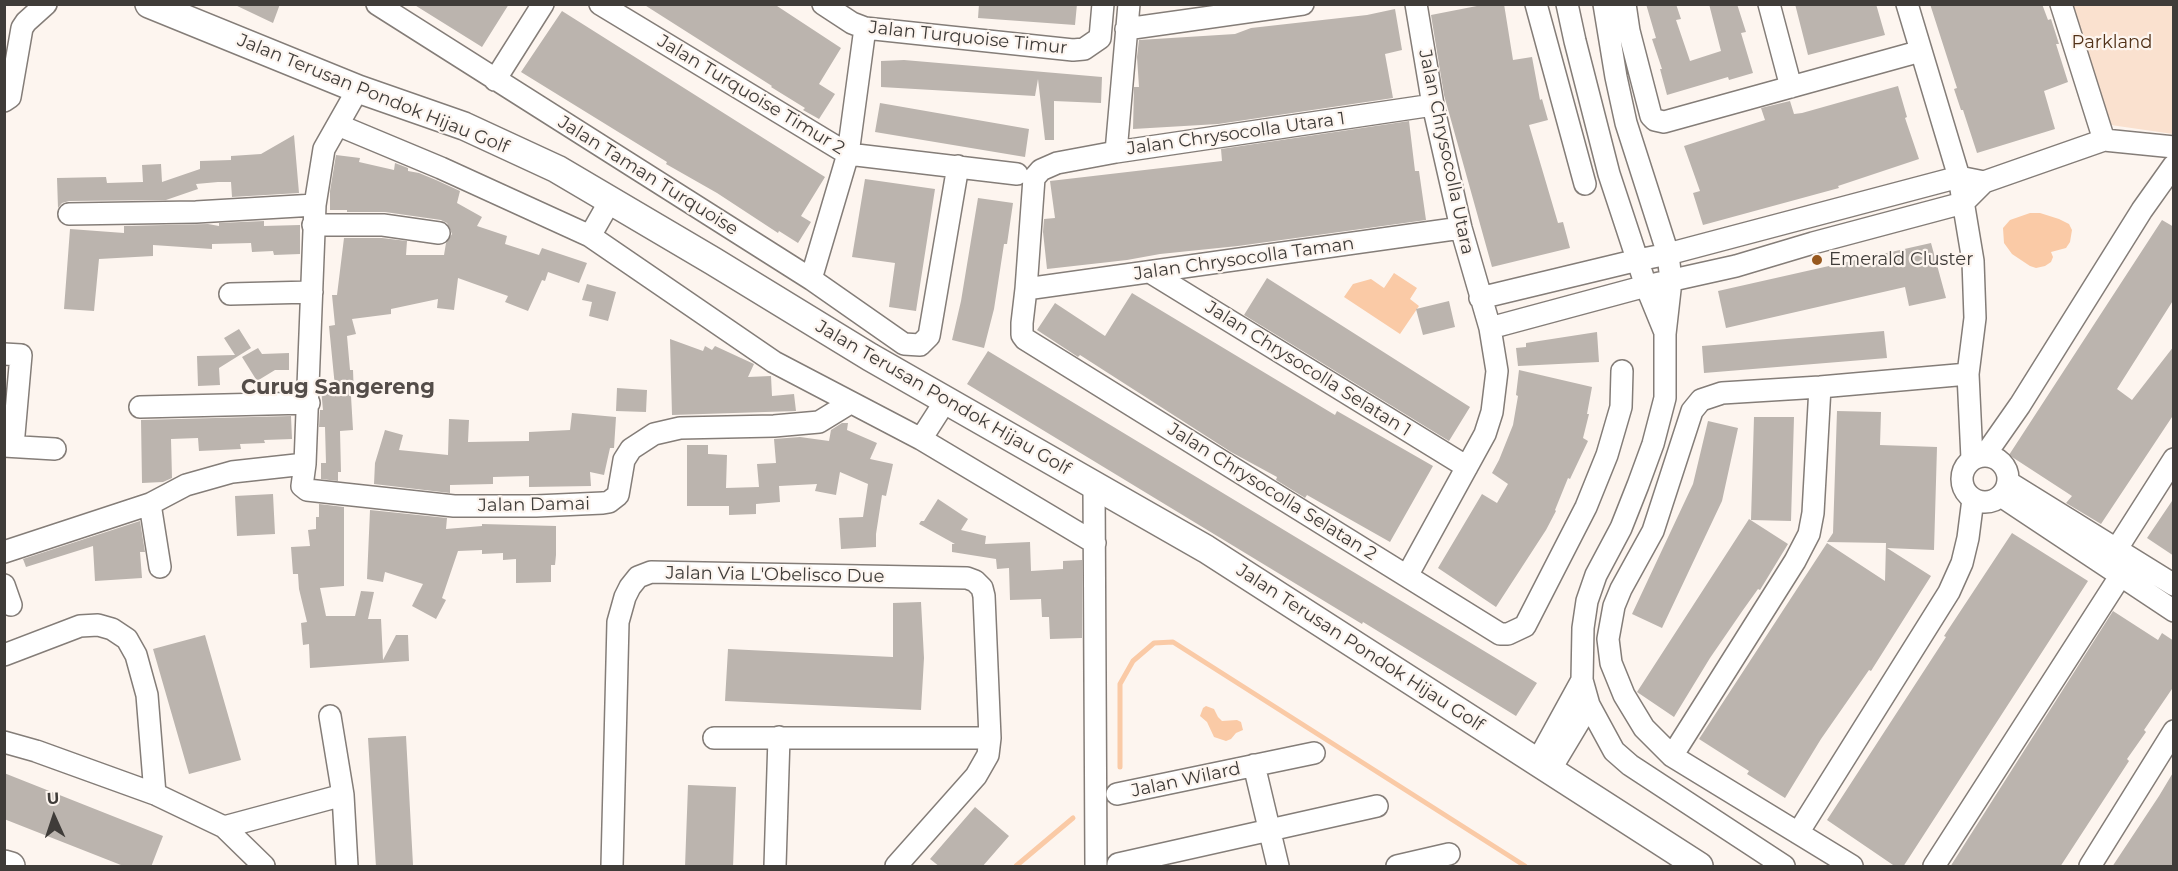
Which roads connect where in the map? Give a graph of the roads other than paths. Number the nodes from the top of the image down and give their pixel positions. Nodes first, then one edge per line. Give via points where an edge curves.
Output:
1 (46, 4) edge
2 (149, 4) edge
3 (377, 4) edge
4 (543, 4) edge
5 (600, 4) edge
6 (823, 4) edge
7 (1103, 4) edge
8 (1129, 4) edge
9 (1303, 4) edge
10 (1416, 4) edge
11 (1536, 4) edge
12 (1567, 4) edge
13 (1604, 4) edge
14 (1624, 4) edge
15 (1769, 4) edge
16 (1907, 4) edge
17 (2061, 4) edge
18 (1267, 7) edge
19 (865, 28) junction
20 (1126, 29) junction
21 (1921, 51) junction
22 (495, 80) junction
23 (1791, 87) junction
24 (358, 89) junction
25 (4, 101) edge
26 (1434, 105) junction
27 (339, 125) junction
28 (2104, 140) junction
29 (2174, 147) edge
30 (1116, 152) junction
31 (848, 154) junction
32 (2174, 165) edge
33 (958, 166) junction
34 (1017, 174) dead end
35 (1959, 177) junction
36 (1984, 182) junction
37 (1585, 184) dead end
38 (610, 201) junction
39 (1963, 203) junction
40 (69, 214) dead end
41 (314, 215) junction
42 (1461, 228) junction
43 (439, 232) dead end
44 (590, 236) junction
45 (1668, 254) junction
46 (1638, 260) junction
47 (1150, 272) junction
48 (811, 279) junction
49 (1671, 281) junction
50 (1646, 286) junction
51 (1026, 289) junction
52 (312, 292) junction
53 (230, 294) dead end
54 (1480, 298) junction
55 (1490, 328) junction
56 (1665, 334) junction
57 (4, 354) edge
58 (1622, 371) dead end
59 (1968, 374) junction
60 (1820, 387) junction
61 (946, 400) junction
62 (309, 403) junction
63 (850, 403) junction
64 (140, 407) dead end
65 (921, 439) junction
66 (9, 446) edge
67 (55, 449) dead end
68 (1979, 457) junction
69 (2174, 459) edge
70 (305, 464) junction
71 (1467, 467) junction
72 (1094, 486) junction
73 (2004, 489) junction
74 (1973, 499) junction
75 (150, 504) junction
76 (1095, 543) junction
77 (2116, 550) junction
78 (4, 552) edge
79 (160, 567) dead end
80 (2121, 575) junction
81 (1407, 576) junction
82 (4, 585) edge
83 (2174, 585) edge
84 (11, 605) dead end
85 (2174, 611) edge
86 (4, 655) edge
87 (1582, 680) junction
88 (1589, 705) junction
89 (330, 716) dead end
90 (2174, 731) edge
91 (779, 737) junction
92 (714, 738) dead end
93 (990, 738) junction
94 (4, 742) edge
95 (1314, 753) dead end
96 (1672, 756) junction
97 (1254, 765) junction
98 (1544, 766) junction
99 (155, 794) junction
100 (1117, 794) dead end
101 (344, 795) junction
102 (1377, 806) dead end
103 (224, 827) junction
104 (1269, 830) junction
105 (1798, 834) junction
106 (1449, 854) dead end
107 (4, 864) edge
108 (1118, 864) dead end
109 (258, 865) edge
110 (11, 867) edge
111 (347, 867) edge
112 (612, 867) edge
113 (775, 867) edge
114 (896, 867) edge
115 (1096, 867) edge
116 (1278, 867) edge
117 (1397, 867) edge
118 (1698, 867) edge
119 (1784, 867) edge
120 (1852, 867) edge
121 (1934, 867) edge
122 (2090, 867) edge

1 - 25 street via 22,28 10,97
2 - 24 main road, Jalan Terusan Pondok Hijau Golf
3 - 22 street, Jalan Taman Turquoise
4 - 22 street
5 - 31 street, Jalan Turquoise Timur 2
6 - 19 street, Jalan Turquoise Timur
7 - 19 street, Jalan Turquoise Timur via 1100,38 1084,49
8 - 20 street
9 - 18 street
10 - 26 street, Jalan Chrysocolla Utara
11 - 37 street
12 - 46 street via 1609,174
13 - 45 street via 1626,123
14 - 23 street via 1654,120 1664,122
15 - 23 street
16 - 21 street
17 - 28 street
18 - 20 street
19 - 31 street
20 - 30 street
21 - 23 street
21 - 35 street
22 - 48 street, Jalan Taman Turquoise
24 - 27 street
24 - 38 main road, Jalan Terusan Pondok Hijau Golf via 464,126 557,169
26 - 30 street, Jalan Chrysocolla Utara 1
26 - 42 street, Jalan Chrysocolla Utara
27 - 41 street via 324,149
27 - 44 street
28 - 29 street
28 - 36 street
30 - 51 street, Jalan Chrysocolla Utara 1 via 1057,163 1034,178
31 - 33 street, Jalan Turquoise Timur 2
31 - 48 street
32 - 68 street via 2020,405
33 - 34 street, Jalan Turquoise Timur 2
33 - 48 street, Jalan Taman Turquoise via 928,336 920,345 904,344
35 - 36 street
35 - 39 street
35 - 45 street
36 - 39 street
38 - 44 street
38 - 61 main road, Jalan Terusan Pondok Hijau Golf
39 - 49 street
39 - 59 street via 1973,261
40 - 41 street
41 - 43 street
41 - 52 street
42 - 47 street, Jalan Chrysocolla Taman
42 - 54 street, Jalan Chrysocolla Utara
44 - 63 street via 774,362
45 - 46 street
45 - 49 street
46 - 50 street
46 - 54 street
47 - 51 street, Jalan Chrysocolla Taman
47 - 71 street, Jalan Chrysocolla Selatan 1
49 - 50 street
49 - 56 street
50 - 55 street
50 - 56 street
51 - 81 street, Jalan Chrysocolla Selatan 2 via 1022,323 1025,339
52 - 53 street
52 - 62 street
54 - 55 street, Jalan Chrysocolla Utara
55 - 71 street, Jalan Chrysocolla Utara via 1497,371 1491,412 1485,434
56 - 87 street via 1665,398 1638,485 1587,601
57 - 66 street via 21,355
58 - 81 street, Jalan Chrysocolla Selatan 2 via 1621,407 1608,455 1525,626 1500,634
59 - 60 street
59 - 68 street
60 - 96 street via 1809,534 1796,561
60 - 96 street via 1722,393 1701,400 1692,411 1653,531 1614,606 1608,639 1611,663 1624,695 1644,728
61 - 65 street
61 - 72 main road, Jalan Terusan Pondok Hijau Golf
62 - 64 street
62 - 70 street
63 - 65 street
63 - 70 street, Jalan Damai via 819,422 680,428 654,434 631,449 624,459 618,495 603,503 454,507 311,490 303,486
65 - 76 street
66 - 67 street
68 - 73 street via 1993,456 2005,466
68 - 74 street via 1963,469 1961,483
69 - 77 street
70 - 75 street via 232,472 186,485
71 - 81 street, Jalan Chrysocolla Utara
72 - 76 street
72 - 98 main road, Jalan Terusan Pondok Hijau Golf via 1206,549
73 - 74 street via 1988,502
73 - 77 street
73 - 80 street
74 - 105 street via 1962,563 1949,592
75 - 78 street
75 - 79 street
76 - 115 street
77 - 83 street
80 - 85 street
80 - 121 street
82 - 84 street
86 - 99 street via 80,626 98,625 127,639 136,655 147,696
87 - 88 street
87 - 98 street
88 - 98 street
88 - 119 street via 1614,751 1630,765
89 - 101 street
90 - 122 street
91 - 92 street
91 - 93 street
91 - 113 street
93 - 112 street, Jalan Via L'Obelisco Due via 984,596 975,581 651,572 638,577 630,587 618,621
93 - 114 street, Jalan Via L'Obelisco Due via 988,755 976,776
94 - 99 street
95 - 97 street, Jalan Wilard
96 - 105 street
97 - 100 street, Jalan Wilard
97 - 104 street
98 - 118 main road, Jalan Terusan Pondok Hijau Golf
99 - 103 street
101 - 103 street
101 - 111 street
102 - 104 street
103 - 109 street
104 - 108 street
104 - 116 street
105 - 120 street
106 - 117 street
107 - 110 main road

